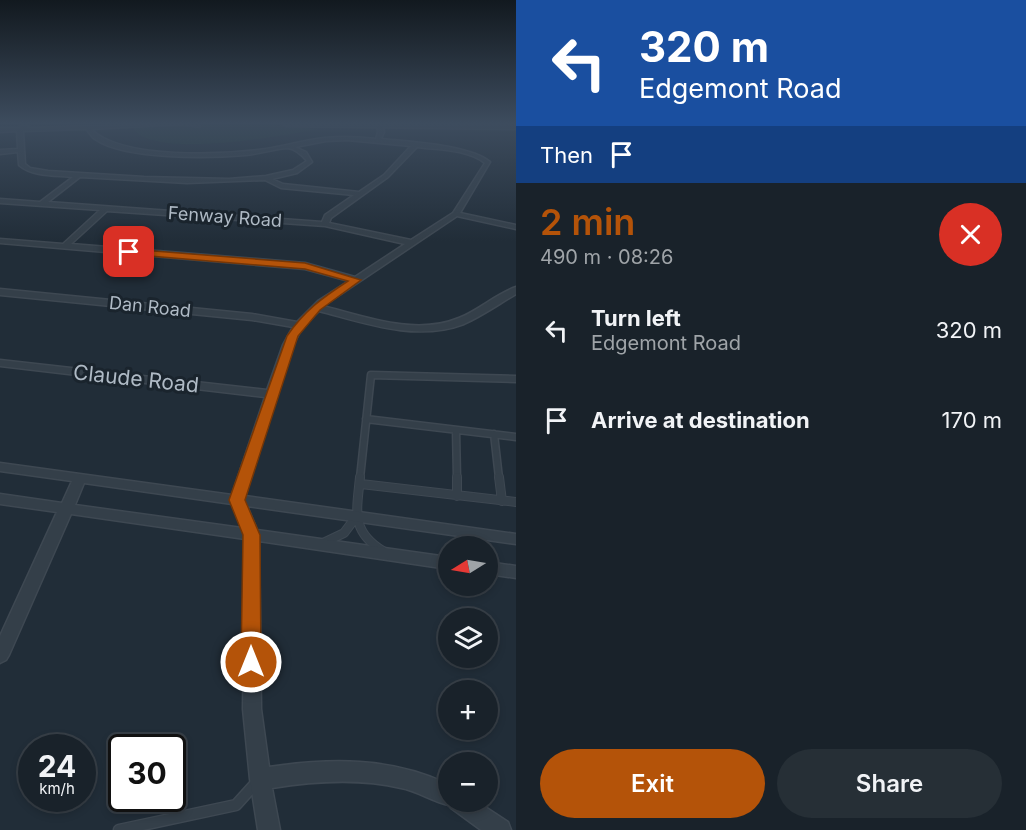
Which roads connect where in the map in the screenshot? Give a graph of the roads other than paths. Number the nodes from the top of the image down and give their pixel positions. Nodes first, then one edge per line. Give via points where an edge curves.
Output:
1 (22, 163) edge
2 (309, 163) edge
3 (399, 163) edge
4 (488, 163) edge
5 (79, 175) junction
6 (266, 178) junction
7 (360, 194) junction
8 (0, 201) edge
9 (42, 204) junction
10 (105, 208) junction
11 (456, 214) junction
12 (325, 224) junction
13 (516, 227) edge
14 (0, 241) edge
15 (412, 243) junction
16 (64, 247) junction
17 (356, 280) junction
18 (516, 290) edge
19 (0, 292) edge
20 (316, 307) junction
21 (299, 325) junction
22 (0, 363) edge
23 (516, 379) edge
24 (272, 394) junction
25 (366, 419) junction
26 (456, 430) junction
27 (494, 434) junction
28 (516, 437) edge
29 (0, 467) edge
30 (80, 478) junction
31 (361, 484) junction
32 (457, 496) junction
33 (0, 499) edge
34 (237, 500) junction
35 (502, 501) junction
36 (516, 502) edge
37 (65, 508) junction
38 (357, 516) junction
39 (252, 535) junction
40 (516, 539) edge
41 (319, 544) junction
42 (391, 555) junction
43 (438, 562) edge
44 (498, 569) edge
45 (516, 572) edge
46 (0, 655) edge
47 (260, 779) junction
48 (438, 791) edge
49 (474, 812) edge
50 (119, 830) edge
51 (269, 830) edge
52 (500, 830) edge

1 - 5 street via 28,169
2 - 6 street via 296,172
3 - 7 street
4 - 11 street
5 - 6 street via 197,182
5 - 9 street
6 - 7 street via 281,186
7 - 12 street via 328,217
8 - 9 street, Fenway Road
9 - 10 street, Fenway Road
10 - 12 street, Fenway Road
10 - 16 street
11 - 13 street
11 - 15 street
12 - 15 street, Fenway Road
14 - 16 street
15 - 17 street
16 - 17 street via 305,266
17 - 20 street
18 - 20 street via 466,319 434,327 391,325
19 - 21 street, Dan Road
20 - 21 street
21 - 24 street
22 - 24 street, Claude Road
23 - 25 lane via 371,375
24 - 34 street
25 - 26 lane
25 - 31 lane
26 - 27 lane
26 - 32 lane
27 - 28 lane
27 - 35 lane
29 - 30 street
30 - 34 street
30 - 37 street
31 - 32 lane
31 - 38 lane
32 - 35 lane
33 - 37 street
34 - 38 street
34 - 39 street
35 - 36 lane
37 - 39 street
37 - 46 street
38 - 40 street
38 - 41 lane via 344,533
38 - 42 lane via 369,542
39 - 41 street
39 - 47 street via 251,683
41 - 42 street
42 - 43 street
44 - 45 street
47 - 48 street via 342,771 387,773
47 - 50 lane via 236,805
47 - 51 street
49 - 52 street

